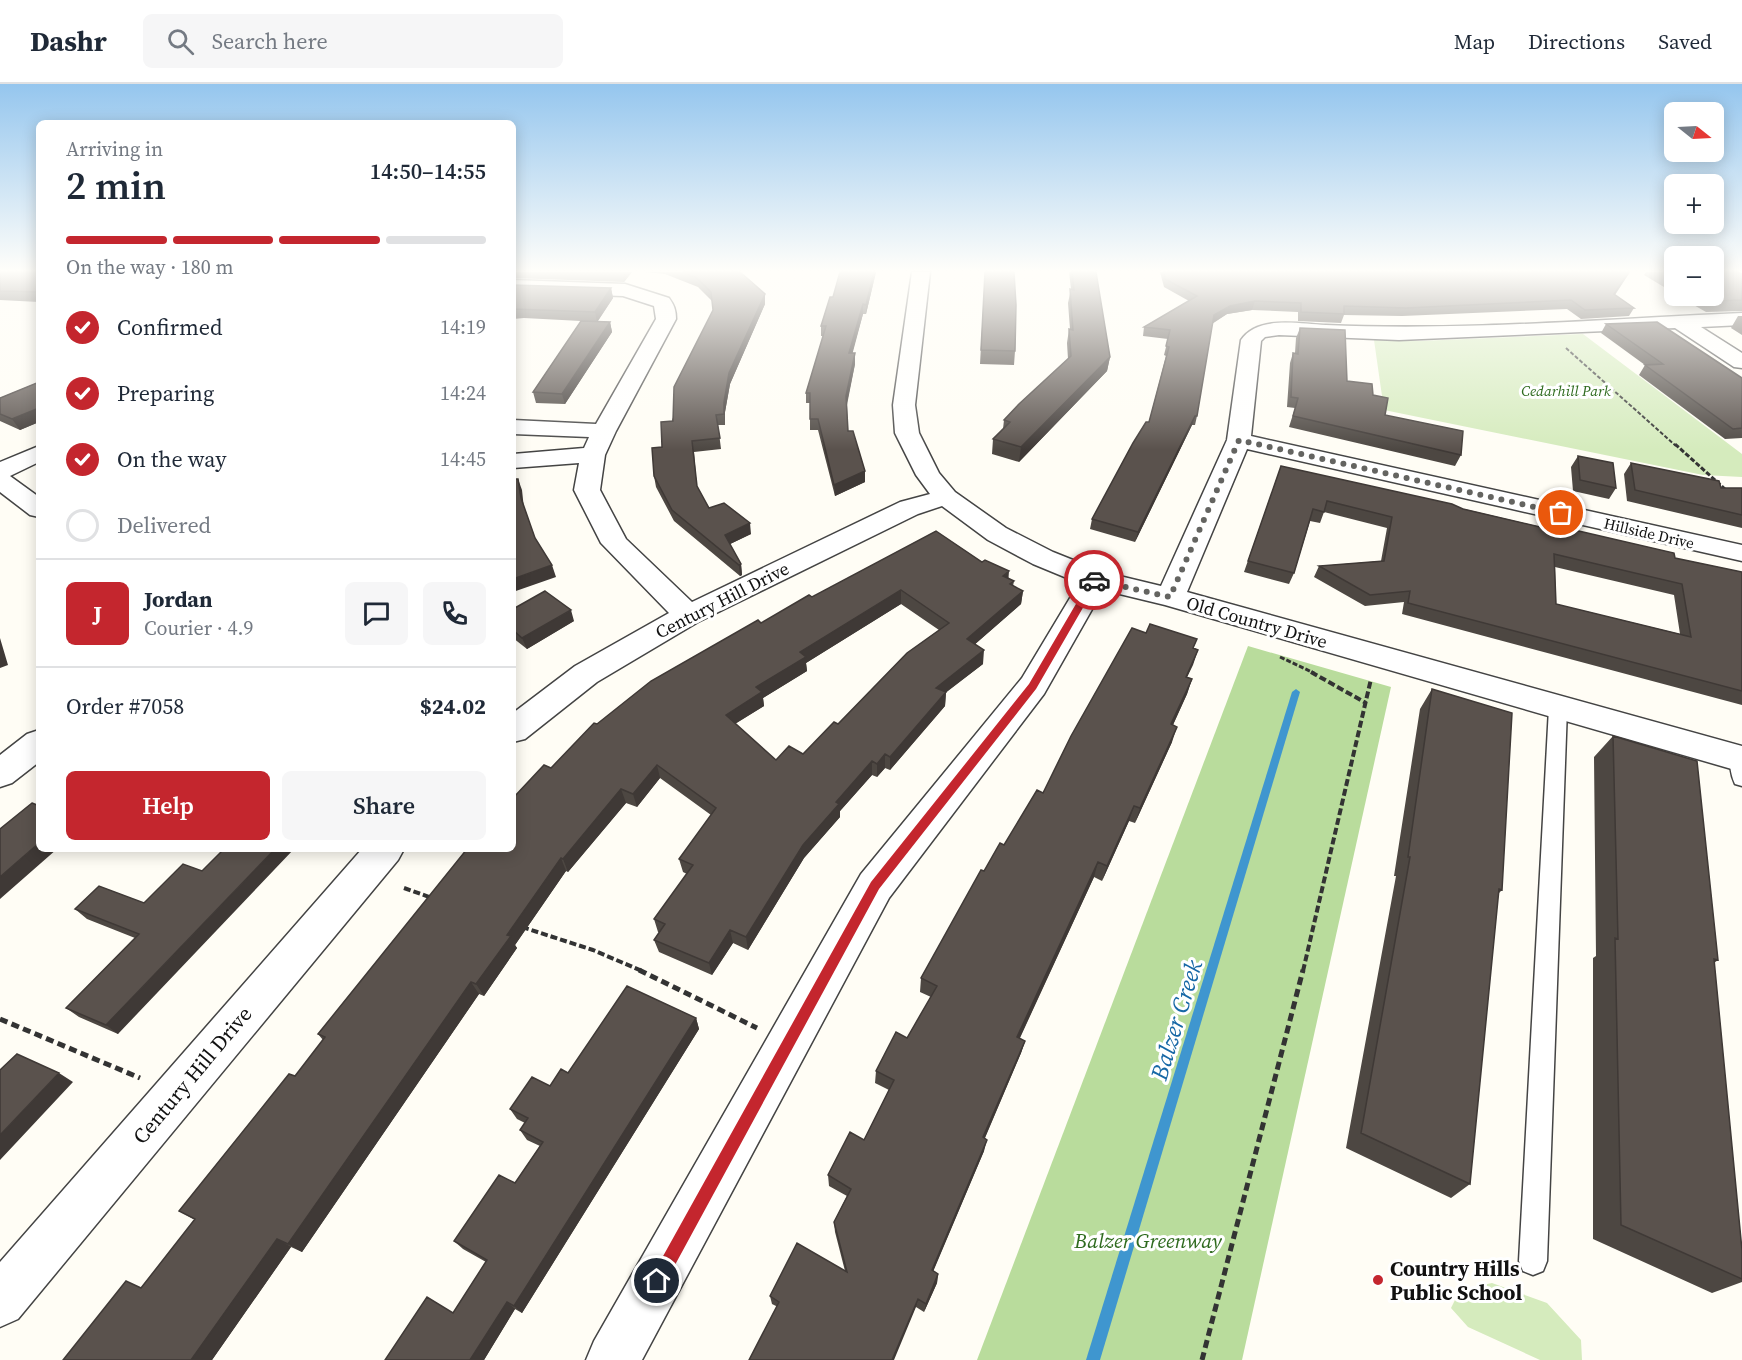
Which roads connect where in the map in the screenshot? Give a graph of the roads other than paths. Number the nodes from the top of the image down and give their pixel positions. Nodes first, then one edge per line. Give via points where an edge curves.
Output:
1 (659, 332) edge
2 (913, 332) edge
3 (1263, 332) edge
4 (1340, 332) edge
5 (1458, 332) edge
6 (1695, 332) edge
7 (1742, 362) edge
8 (516, 427) edge
9 (604, 431) junction
10 (1239, 440) junction
11 (36, 454) edge
12 (593, 455) junction
13 (516, 461) edge
14 (0, 471) edge
15 (0, 480) edge
16 (946, 497) junction
17 (36, 506) edge
18 (1742, 554) edge
19 (1095, 579) junction
20 (1170, 597) junction
21 (688, 615) junction
22 (1558, 708) junction
23 (516, 728) edge
24 (36, 745) edge
25 (1741, 766) edge
26 (0, 774) edge
27 (382, 852) edge
28 (1533, 1261) dead end
29 (0, 1301) edge
30 (614, 1360) edge

1 - 9 street
2 - 16 street, Old Country Drive via 904,405 907,434 928,475
3 - 10 street via 1251,340
4 - 5 street
6 - 7 street
8 - 9 street
9 - 12 street
10 - 18 street, Hillside Drive
10 - 20 street
11 - 14 street
12 - 13 street
12 - 21 street via 586,490 615,543
15 - 17 street
16 - 19 street, Old Country Drive via 997,534
16 - 21 street, Century Hill Drive via 909,508
19 - 20 street, Old Country Drive
19 - 30 street via 1033,686 875,886
20 - 22 street, Old Country Drive
21 - 23 street, Century Hill Drive via 586,674
22 - 25 street, Old Country Drive
22 - 28 lane
24 - 26 street
27 - 29 street, Century Hill Drive

